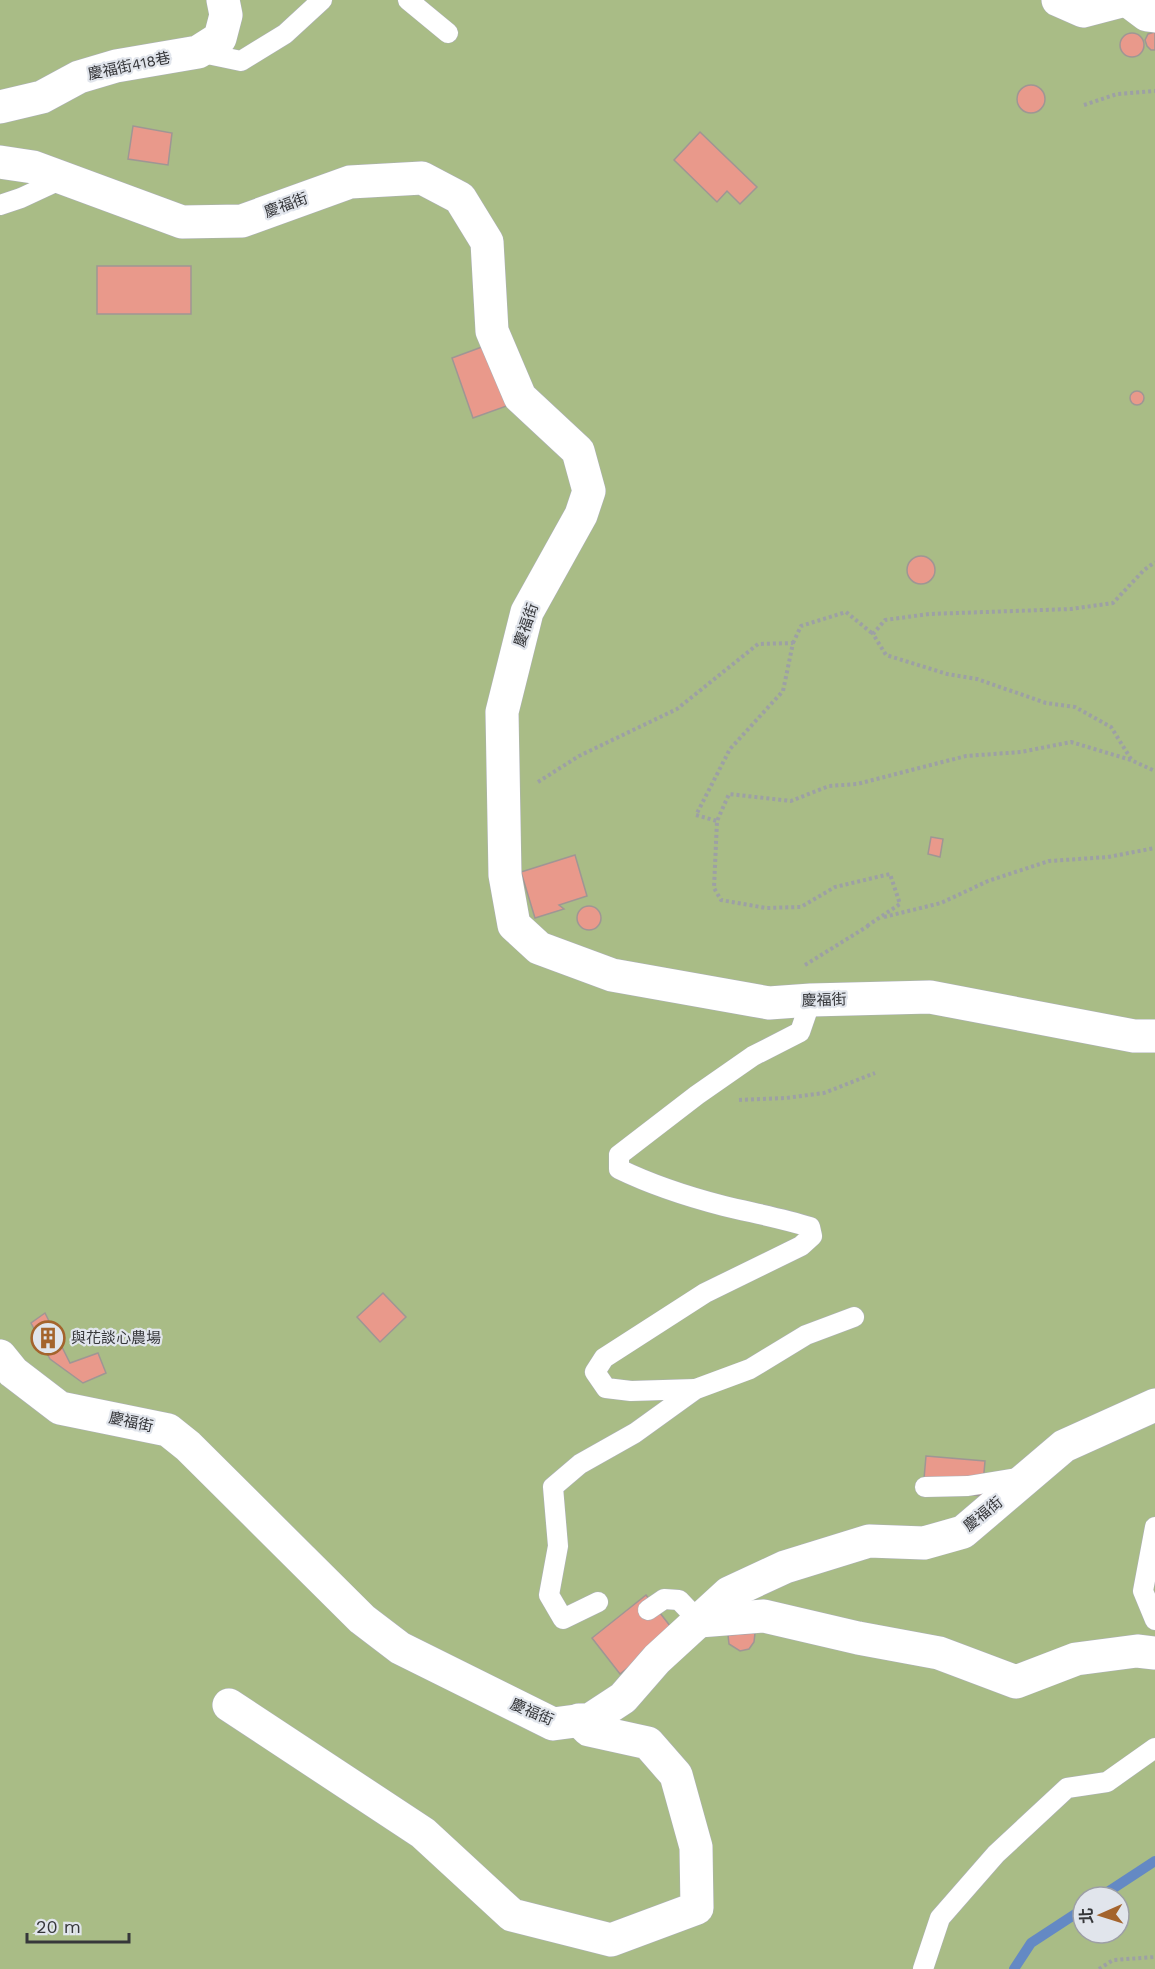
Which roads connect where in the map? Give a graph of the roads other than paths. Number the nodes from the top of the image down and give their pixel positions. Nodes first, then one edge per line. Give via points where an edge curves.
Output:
1 (223, 0) edge
2 (322, 0) edge
3 (408, 0) edge
4 (1058, 0) edge
5 (1126, 0) edge
6 (1155, 16) edge
7 (448, 33) dead end
8 (198, 52) junction
9 (0, 107) edge
10 (0, 162) edge
11 (64, 178) junction
12 (0, 205) edge
13 (811, 1000) junction
14 (1155, 1036) edge
15 (854, 1317) dead end
16 (0, 1356) edge
17 (696, 1389) junction
18 (1155, 1404) edge
19 (1029, 1476) junction
20 (925, 1487) dead end
21 (1155, 1527) edge
22 (598, 1602) dead end
23 (648, 1610) dead end
24 (1155, 1620) edge
25 (699, 1621) junction
26 (1155, 1653) edge
27 (229, 1705) dead end
28 (579, 1720) junction
29 (1155, 1748) edge
30 (924, 1969) edge

1 - 8 street, 慶福街418巷 via 226,15 220,38
2 - 8 lane via 285,34 241,61
3 - 7 lane
4 - 5 street via 1083,11
5 - 6 street
8 - 9 street, 慶福街418巷 via 116,66 79,77 42,97
10 - 11 street, 慶福街 via 33,167
11 - 12 lane
11 - 13 street, 慶福街 via 182,222 242,221 350,182 422,178 460,198 487,242 492,332 520,397 578,451 590,491 528,612 502,712 505,875 514,925 539,948 612,975 769,1004
13 - 14 street, 慶福街 via 930,997 1134,1036
13 - 17 lane via 801,1032 753,1056 619,1155 619,1169 636,1177 810,1227 812,1236 801,1246 705,1293 604,1358 595,1372 606,1388
15 - 17 lane via 806,1335 750,1369
16 - 28 street, 慶福街 via 13,1372 60,1408 168,1430 362,1619 400,1648 553,1724
17 - 22 lane via 635,1433 580,1464 553,1487 558,1545 549,1595 563,1619
18 - 19 street, 慶福街 via 1064,1446
19 - 20 lane via 968,1486
19 - 25 street, 慶福街 via 963,1532 924,1543 869,1541 785,1566 729,1593
21 - 24 lane via 1143,1591
23 - 25 lane via 664,1599 680,1600
25 - 26 street via 764,1616 939,1653 1016,1682 1076,1659 1137,1651
25 - 28 street, 慶福街 via 622,1698 591,1719
27 - 28 street via 423,1833 512,1915 611,1940 697,1908 696,1847 675,1775 648,1743 590,1730
29 - 30 lane via 1107,1782 1067,1788 996,1854 940,1918

